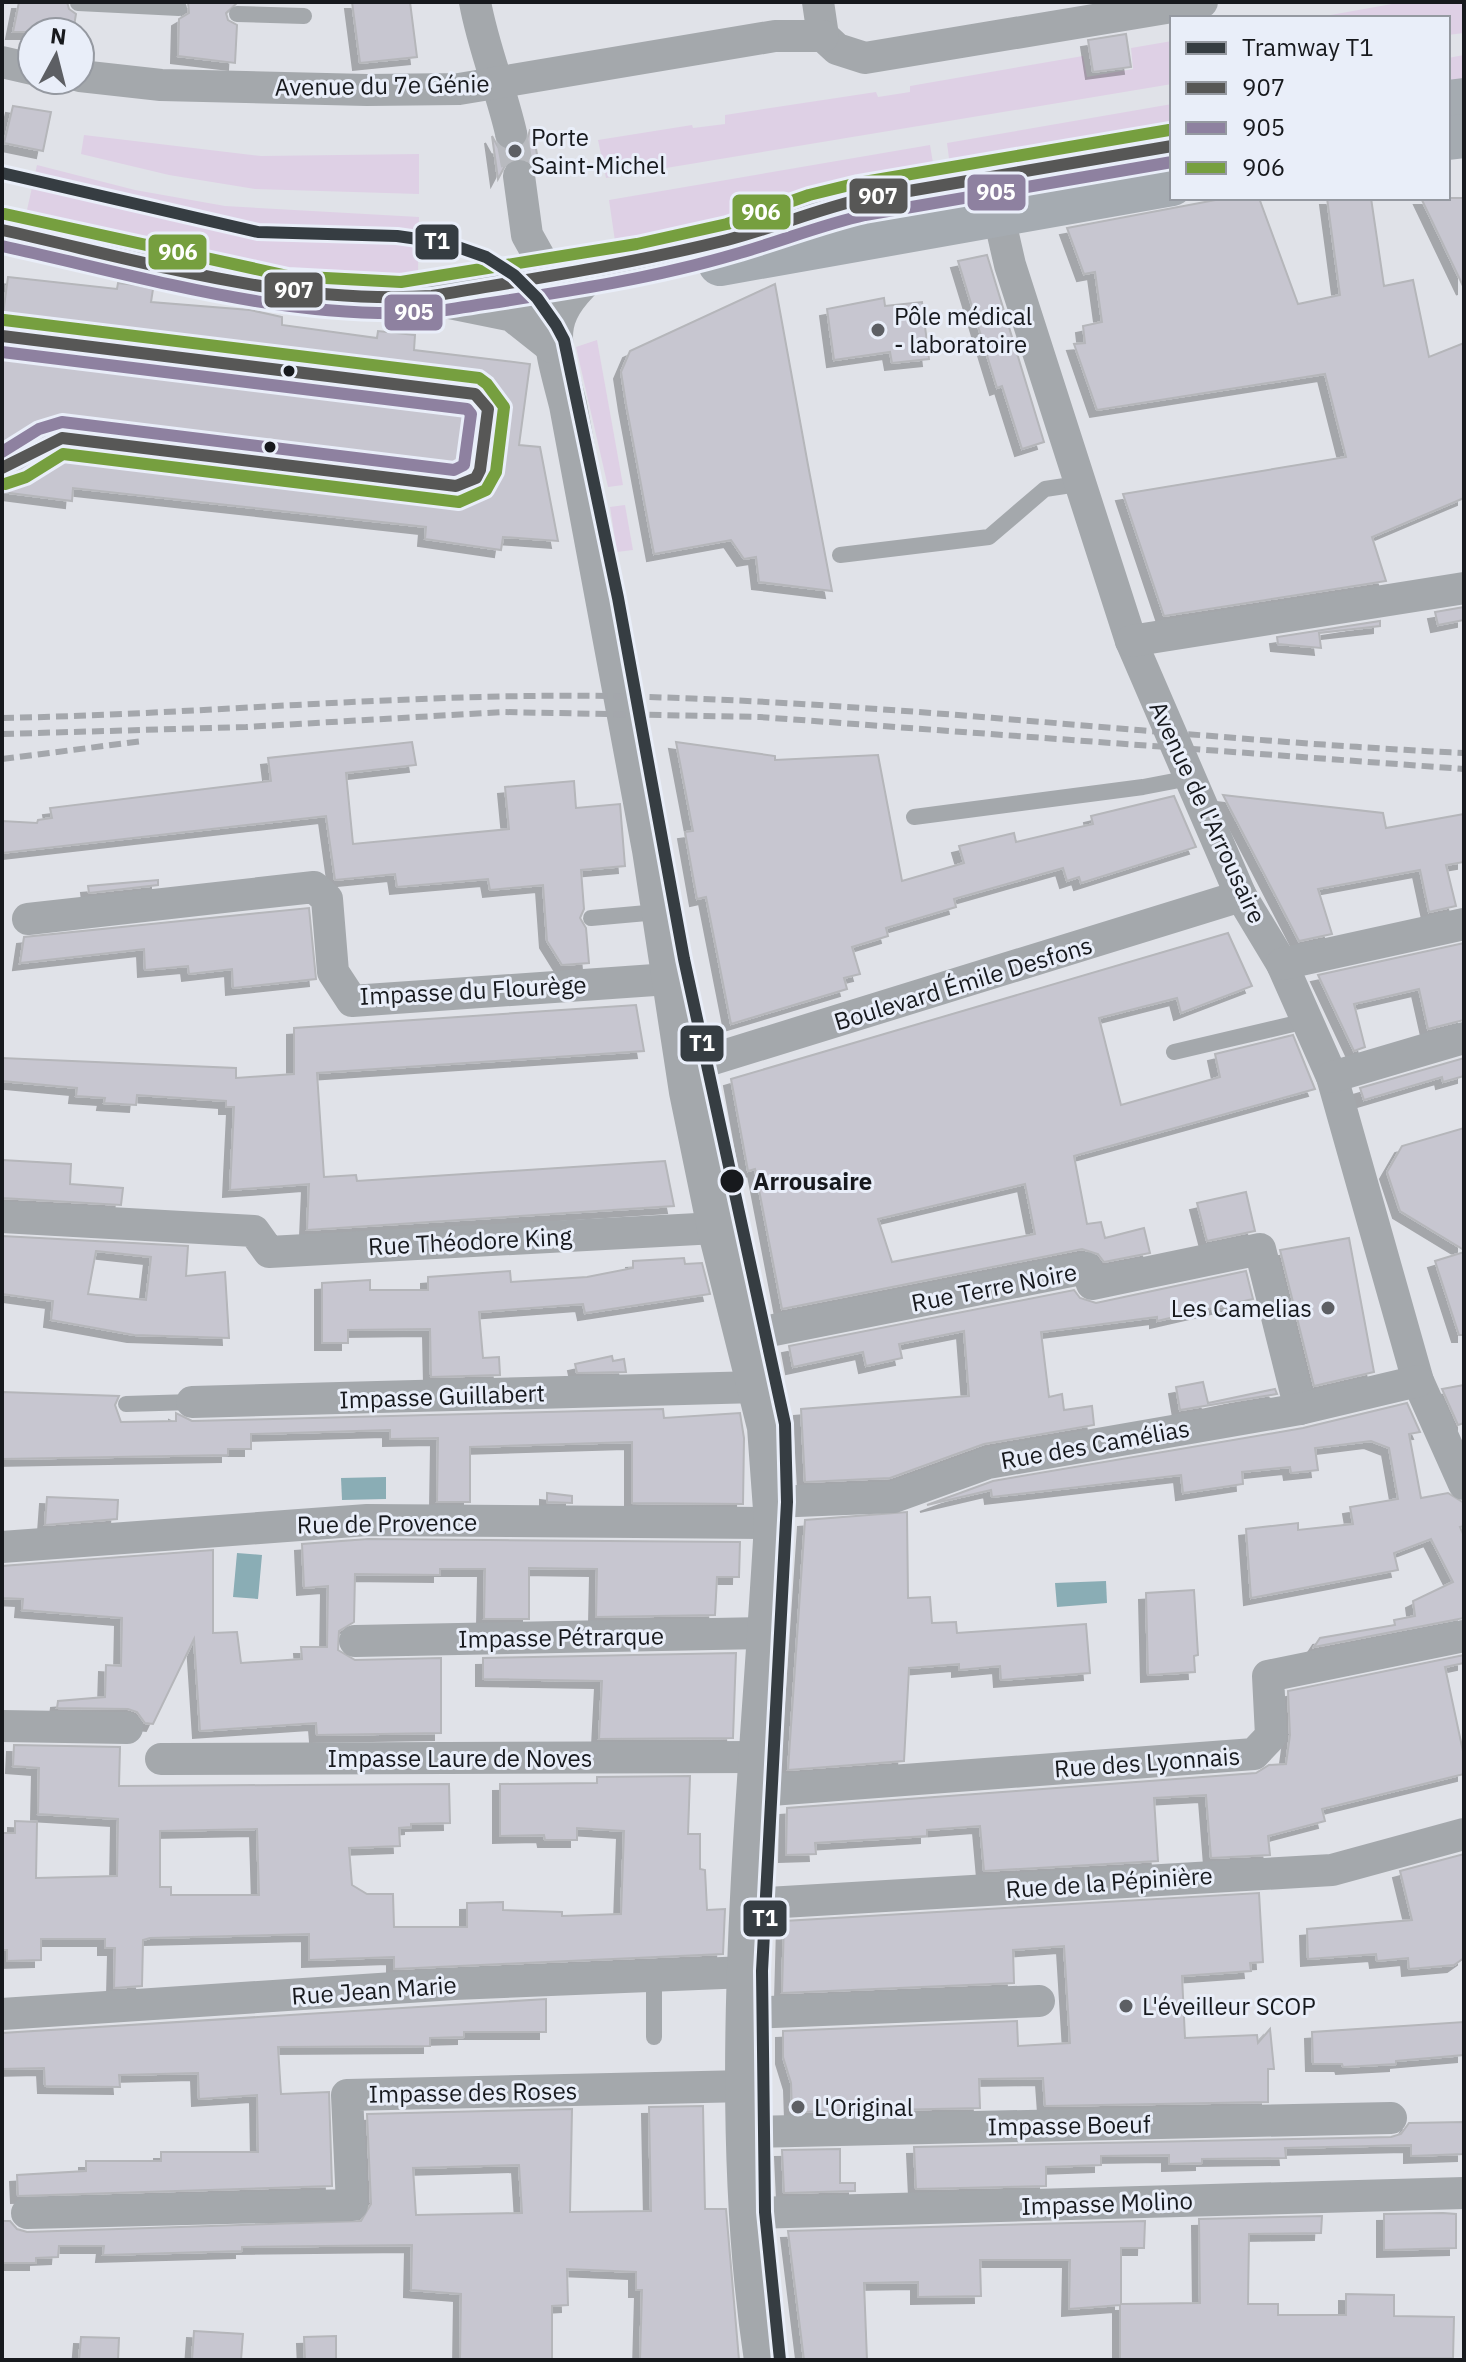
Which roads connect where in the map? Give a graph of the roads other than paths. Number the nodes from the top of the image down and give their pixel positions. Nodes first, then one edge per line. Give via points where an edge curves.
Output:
1 (475, 2) edge
2 (818, 2) edge
3 (1202, 2) edge
4 (78, 3) edge
5 (179, 8) dead end
6 (237, 14) dead end
7 (304, 16) dead end
8 (823, 36) junction
9 (96, 78) edge
10 (499, 84) junction
11 (511, 133) tunnel mouth
12 (1170, 147) edge
13 (519, 176) tunnel mouth
14 (1170, 184) edge
15 (994, 194) junction
16 (2, 230) edge
17 (577, 275) junction
18 (432, 296) junction
19 (552, 344) junction
20 (1078, 484) junction
21 (840, 555) dead end
22 (1464, 588) edge
23 (1131, 641) junction
24 (1190, 778) junction
25 (914, 817) dead end
26 (1241, 896) junction
27 (658, 912) junction
28 (591, 918) dead end
29 (28, 919) dead end
30 (1464, 924) edge
31 (1282, 964) junction
32 (669, 979) junction
33 (1306, 1021) junction
34 (1464, 1038) edge
35 (1174, 1052) dead end
36 (684, 1068) junction
37 (1332, 1077) junction
38 (2, 1217) edge
39 (716, 1228) junction
40 (744, 1336) junction
41 (1418, 1381) junction
42 (758, 1387) junction
43 (192, 1402) joint
44 (126, 1404) dead end
45 (1300, 1409) junction
46 (1464, 1484) edge
47 (773, 1512) junction
48 (2, 1547) edge
49 (767, 1633) junction
50 (1464, 1636) edge
51 (355, 1641) dead end
52 (2, 1726) edge
53 (127, 1728) dead end
54 (161, 1759) dead end
55 (757, 1774) junction
56 (1464, 1834) edge
57 (749, 1904) junction
58 (747, 1972) junction
59 (654, 1976) junction
60 (1039, 2001) dead end
61 (747, 2013) junction
62 (2, 2014) edge
63 (654, 2037) dead end
64 (747, 2086) junction
65 (1391, 2118) dead end
66 (746, 2132) junction
67 (1464, 2193) edge
68 (27, 2213) dead end
69 (750, 2213) junction
70 (763, 2360) edge

1 - 10 street
2 - 8 street
3 - 8 street via 865,58 837,49
4 - 5 lane
6 - 7 lane
8 - 10 street, Avenue du 7e Génie via 775,36
9 - 10 street, Avenue du 7e Génie via 161,85 367,90
10 - 11 street
12 - 15 main road
13 - 17 street via 527,235
14 - 15 main road
15 - 17 main road via 850,202 731,239
15 - 20 street, Avenue de l'Arrousaire via 1010,265
16 - 18 main road via 286,292
17 - 18 main road
17 - 19 street via 554,320
18 - 19 street via 513,313
19 - 27 street via 605,596
20 - 21 lane via 1045,489 989,537
20 - 23 street, Avenue de l'Arrousaire
22 - 23 street
23 - 24 street, Avenue de l'Arrousaire
24 - 25 lane
24 - 26 street, Avenue de l'Arrousaire
26 - 31 street, Avenue de l'Arrousaire
26 - 36 street, Boulevard Émile Desfons
27 - 28 lane
27 - 32 street
29 - 32 street, Impasse du Flourège via 314,887 327,899 333,972 352,1001
30 - 31 street
31 - 33 street, Avenue de l'Arrousaire
32 - 36 street
33 - 35 lane
33 - 37 street, Avenue de l'Arrousaire
34 - 37 street
36 - 39 street
37 - 41 street, Avenue de l'Arrousaire
38 - 39 street, Rue Théodore King via 254,1231 269,1252
39 - 40 street
40 - 42 street
40 - 45 street, Rue Terre Noire via 1086,1268 1092,1284 1260,1249
41 - 45 street, Rue des Camélias
41 - 46 street, Avenue de l'Arrousaire
42 - 43 street, Impasse Guillabert
42 - 47 street
43 - 44 lane, Impasse Guillabert
45 - 47 street, Rue des Camélias via 988,1463 894,1497
47 - 48 street, Rue de Provence via 367,1520
47 - 49 street
49 - 51 street, Impasse Pétrarque
49 - 55 street
50 - 55 street, Rue des Lyonnais via 1268,1676 1271,1736 1254,1754
52 - 53 street
54 - 55 street, Impasse Laure de Noves
55 - 57 street
56 - 57 street, Rue de la Pépinière via 1332,1870
57 - 58 street
58 - 59 street, Rue Jean Marie
58 - 61 street
59 - 62 street, Rue Jean Marie
59 - 63 lane
60 - 61 street
61 - 64 street
64 - 66 street
64 - 68 street, Impasse des Roses via 347,2095 352,2205
65 - 66 street, Impasse Boeuf
66 - 69 street
67 - 69 street, Impasse Molino
69 - 70 street

